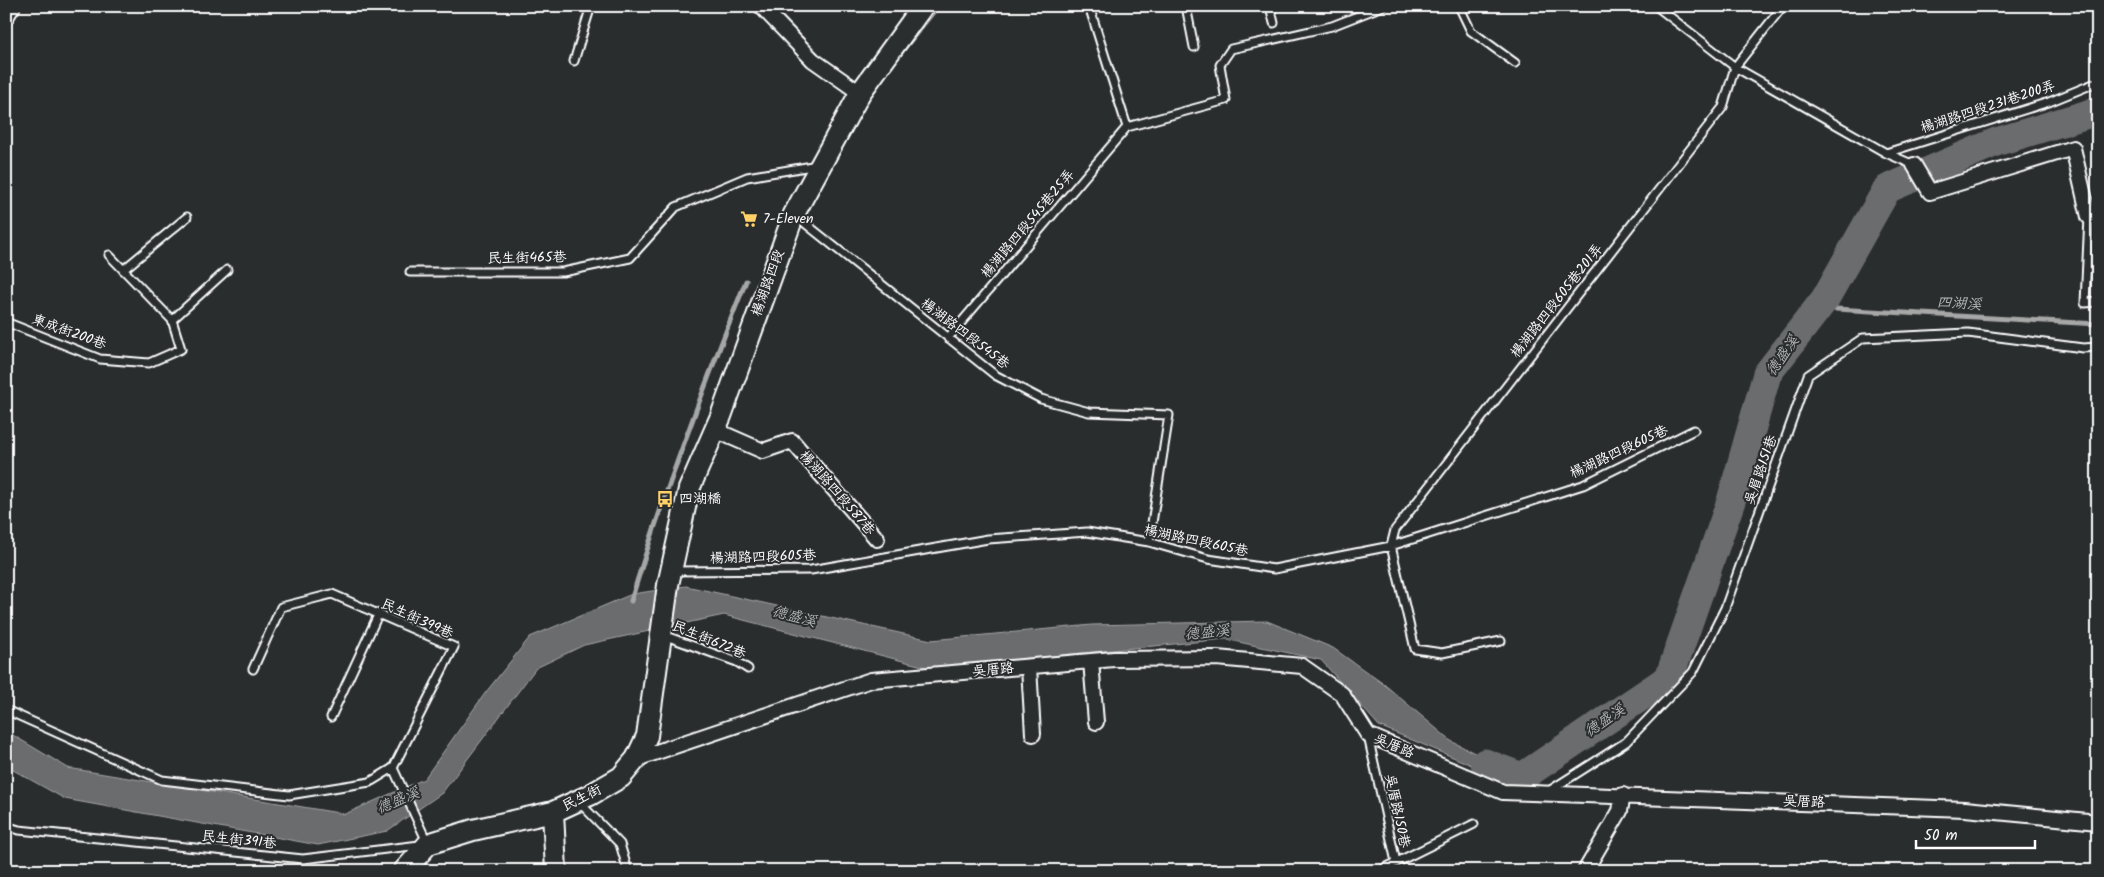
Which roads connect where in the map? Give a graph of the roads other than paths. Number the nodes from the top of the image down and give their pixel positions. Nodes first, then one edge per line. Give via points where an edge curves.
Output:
1 (13, 6) edge
2 (591, 6) edge
3 (762, 6) edge
4 (923, 6) edge
5 (1089, 6) edge
6 (1186, 6) edge
7 (1270, 6) edge
8 (1383, 6) edge
9 (1459, 6) edge
10 (1656, 6) edge
11 (1782, 6) edge
12 (6, 17) edge
13 (1274, 23) dead end
14 (1194, 47) dead end
15 (574, 61) dead end
16 (1515, 63) dead end
17 (1735, 67) junction
18 (2098, 82) edge
19 (860, 93) junction
20 (1127, 127) junction
21 (1886, 153) junction
22 (823, 164) junction
23 (1914, 165) joint
24 (794, 214) junction
25 (2093, 215) edge
26 (188, 217) dead end
27 (109, 255) dead end
28 (123, 270) junction
29 (227, 270) dead end
30 (410, 272) dead end
31 (2098, 302) edge
32 (172, 320) junction
33 (6, 322) edge
34 (948, 338) junction
35 (2098, 347) edge
36 (715, 430) junction
37 (1694, 430) dead end
38 (876, 539) dead end
39 (1149, 542) junction
40 (1391, 546) junction
41 (670, 578) junction
42 (378, 615) junction
43 (660, 634) junction
44 (1501, 641) dead end
45 (1091, 661) junction
46 (1029, 667) junction
47 (252, 668) dead end
48 (748, 669) dead end
49 (6, 710) edge
50 (331, 717) dead end
51 (1096, 722) dead end
52 (1033, 734) dead end
53 (1368, 735) junction
54 (636, 759) junction
55 (393, 768) junction
56 (1544, 794) junction
57 (1623, 795) junction
58 (578, 801) junction
59 (552, 812) junction
60 (2098, 822) edge
61 (1474, 824) dead end
62 (6, 826) edge
63 (428, 844) junction
64 (1396, 862) junction
65 (404, 871) edge
66 (556, 871) edge
67 (628, 871) edge
68 (1380, 871) edge
69 (1584, 871) edge

1 - 12 street
2 - 15 lane
3 - 19 street via 813,60
4 - 19 street, 楊湖路四段
5 - 20 lane
6 - 14 lane
7 - 13 lane
8 - 20 lane via 1332,26 1231,49 1220,66 1226,100
9 - 16 lane via 1471,31
10 - 17 lane
11 - 17 lane
17 - 21 lane
17 - 40 lane, 楊湖路四段605巷201弄 via 1723,107 1395,530
18 - 21 lane, 楊湖路四段231巷200弄 via 2049,102
19 - 22 street, 楊湖路四段
20 - 34 lane, 楊湖路四段545巷25弄
21 - 23 lane
22 - 24 street, 楊湖路四段
22 - 30 lane, 民生街465巷 via 747,177 676,207 630,258 563,272
23 - 25 street via 1930,192 2073,148
24 - 34 lane, 楊湖路四段545巷
24 - 36 street, 楊湖路四段
25 - 31 lane via 2085,303
26 - 28 lane
27 - 28 lane, 東成街200巷
28 - 32 lane, 東成街200巷
29 - 32 lane
32 - 33 lane, 東成街200巷 via 181,349 149,363 100,359
34 - 39 lane, 楊湖路四段545巷 via 995,375 1041,399 1089,412 1169,415
35 - 56 lane, 吳眉路151巷 via 1968,333 1863,338 1808,375 1725,608 1693,672 1626,742
36 - 38 street, 楊湖路四段587巷 via 763,450 792,440
36 - 41 street, 楊湖路四段 via 689,489
37 - 40 lane, 楊湖路四段605巷 via 1583,485
39 - 40 lane, 楊湖路四段605巷 via 1208,559 1274,569
39 - 41 lane, 楊湖路四段605巷 via 1087,532 988,539 811,570
40 - 44 lane via 1415,649 1442,653
41 - 43 street
42 - 47 lane, 民生街399巷 via 332,594 281,607
42 - 50 lane
42 - 55 lane, 民生街399巷 via 454,647
43 - 48 lane, 民生街672巷
43 - 54 street, 民生街 via 647,736
45 - 46 street, 吳厝路
45 - 51 street
45 - 53 street, 吳厝路 via 1217,658 1302,666 1342,694
46 - 52 street
46 - 54 street, 吳厝路 via 871,680
49 - 55 lane via 162,780 289,795 370,782
53 - 56 street, 吳厝路 via 1503,792
53 - 64 lane, 吳厝路150巷
54 - 58 street, 民生街 via 621,777
55 - 63 lane
56 - 57 street, 吳厝路
57 - 60 street, 吳厝路 via 1966,809
57 - 69 street via 1620,811
58 - 59 street, 民生街
58 - 67 lane via 620,844
59 - 63 street, 民生街
59 - 66 street
61 - 64 lane, 吳厝路150巷
62 - 63 lane, 民生街391巷 via 303,860
63 - 65 street
64 - 68 lane, 吳厝路150巷

